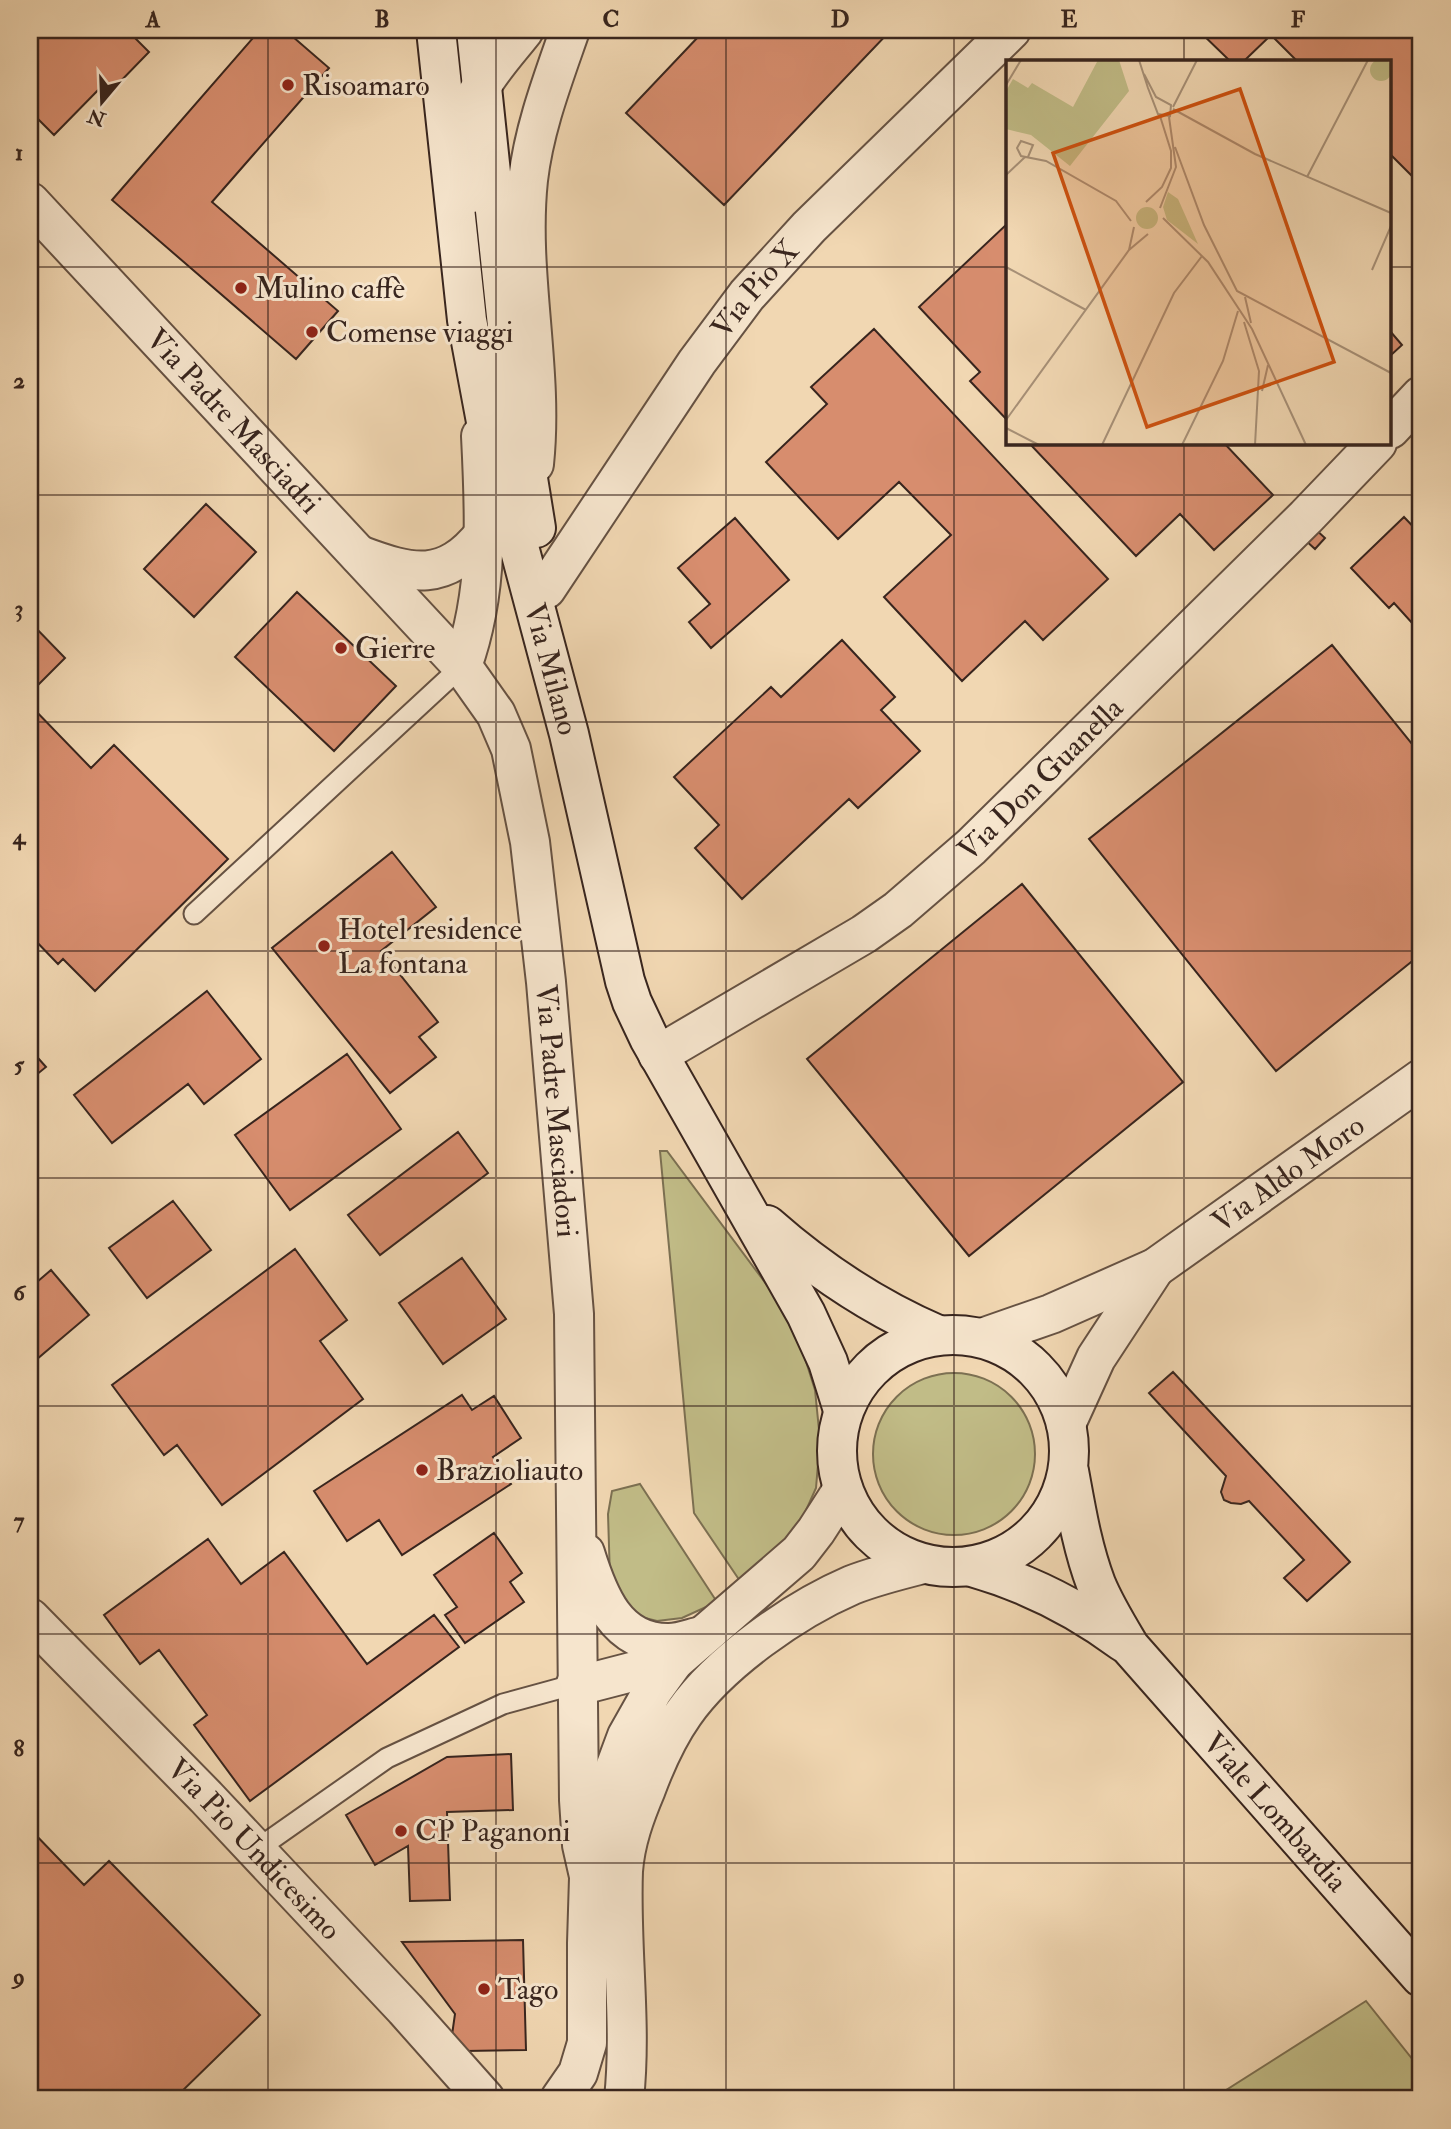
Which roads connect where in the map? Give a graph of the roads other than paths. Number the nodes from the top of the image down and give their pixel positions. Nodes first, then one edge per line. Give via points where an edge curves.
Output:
1 (436, 30) edge
2 (476, 30) edge
3 (524, 30) edge
4 (570, 30) edge
5 (1011, 30) edge
6 (481, 88) junction
7 (30, 202) edge
8 (467, 320) junction
9 (479, 388) junction
10 (1421, 396) edge
11 (1392, 427) edge
12 (1376, 444) edge
13 (531, 494) junction
14 (484, 534) junction
15 (359, 555) junction
16 (546, 589) junction
17 (450, 654) junction
18 (569, 734) junction
19 (194, 914) dead end
20 (658, 1055) junction
21 (1421, 1079) edge
22 (745, 1205) junction
23 (1155, 1268) junction
24 (939, 1335) junction
25 (982, 1338) junction
26 (843, 1410) junction
27 (1066, 1424) junction
28 (1069, 1471) junction
29 (843, 1489) junction
30 (575, 1521) junction
31 (923, 1564) junction
32 (972, 1567) junction
33 (30, 1618) edge
34 (702, 1636) junction
35 (1130, 1647) junction
36 (674, 1661) junction
37 (576, 1684) junction
38 (256, 1850) junction
39 (589, 1878) junction
40 (1421, 1977) edge
41 (484, 2095) edge
42 (560, 2099) edge
43 (624, 2099) edge

1 - 8 street, Via Milano
2 - 6 street, Via Milano
3 - 6 street
4 - 13 street via 541,117 528,180 526,225 537,406
5 - 16 street, Via Pio X via 809,227 747,295
6 - 8 street via 467,133 474,231
6 - 13 street, Via Milano via 514,392
7 - 15 street, Via Padre Masciadri
8 - 9 street, Via Milano
9 - 14 street
9 - 18 street, Via Milano
10 - 11 street
12 - 20 street, Via Don Guanella via 971,847 898,910 842,948
13 - 16 street, Via Milano
14 - 15 street via 461,557 438,569 398,568
14 - 17 street via 477,618
15 - 17 street, Via Padre Masciadri
16 - 18 street, Via Milano
17 - 19 lane
17 - 30 street, Via Padre Masciadori via 488,701 504,731 530,842 571,1264
18 - 20 street via 625,981
20 - 22 street
21 - 23 street, Via Aldo Moro
22 - 24 street via 835,1280
22 - 26 street via 815,1332
23 - 25 street, Via Aldo Moro via 1051,1314
23 - 27 street, Via Aldo Moro via 1096,1358
24 - 25 street
24 - 26 street via 908,1344 881,1359 858,1382
25 - 27 street via 1011,1350 1036,1370 1055,1395
26 - 29 street via 836,1450
27 - 28 street
28 - 32 street via 1057,1505 1036,1534 1006,1555
28 - 35 street, Viale Lombardia via 1093,1573
29 - 31 street via 860,1523 888,1549
29 - 34 street via 799,1553
30 - 34 street via 600,1597 623,1626 638,1636 670,1643
30 - 37 street, Via Padre Masciadori
31 - 32 street
31 - 43 street via 830,1595 770,1633 707,1685 666,1743 634,1817 624,1859 628,2033
32 - 35 street, Viale Lombardia via 1053,1597
33 - 38 street, Via Pio Undicesimo
34 - 36 street
35 - 40 street, Viale Lombardia
36 - 37 street
36 - 39 street via 637,1716 619,1756 601,1811
37 - 38 lane via 503,1704 387,1758
37 - 39 street, Via Padre Masciadori via 580,1822
38 - 41 street, Via Pio Undicesimo
39 - 42 street via 587,2043 578,2073

